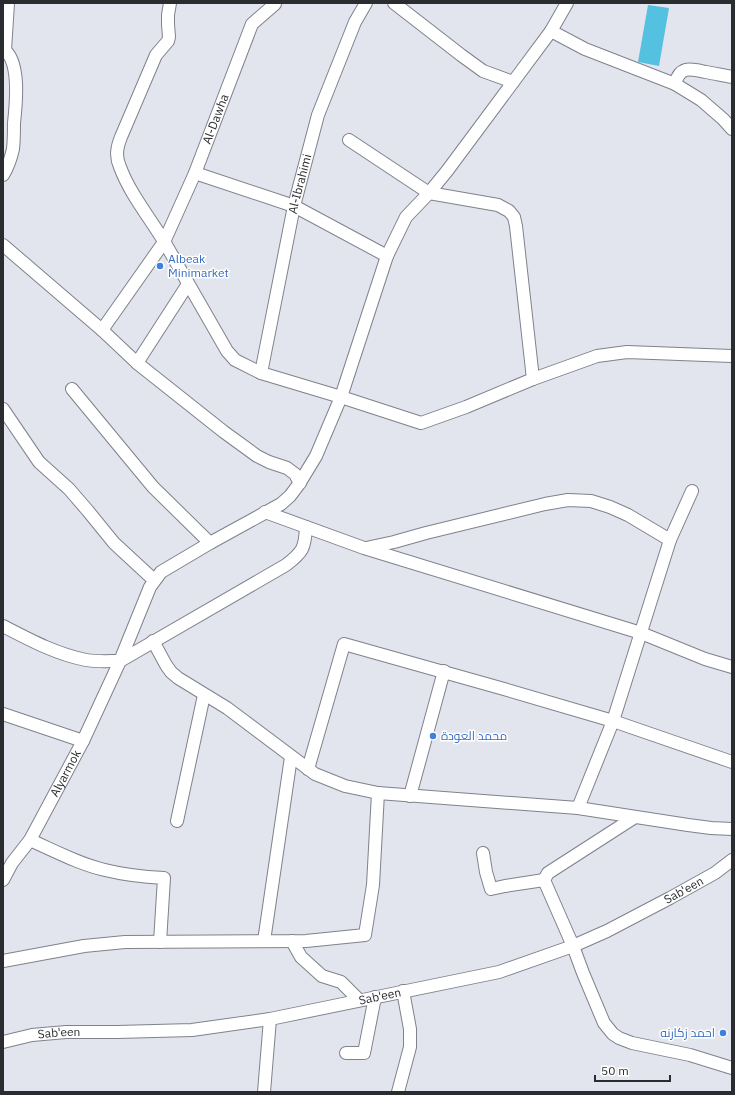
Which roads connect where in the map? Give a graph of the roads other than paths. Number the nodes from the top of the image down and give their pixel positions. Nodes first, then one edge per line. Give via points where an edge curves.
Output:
1 (8, 3) edge
2 (170, 3) edge
3 (275, 3) edge
4 (366, 3) edge
5 (394, 3) edge
6 (567, 3) edge
7 (551, 31) junction
8 (4, 50) edge
9 (732, 77) edge
10 (513, 82) junction
11 (675, 84) junction
12 (732, 129) edge
13 (349, 140) dead end
14 (195, 173) junction
15 (3, 175) edge
16 (428, 193) junction
17 (294, 206) junction
18 (164, 242) junction
19 (3, 245) edge
20 (387, 256) junction
21 (188, 284) junction
22 (102, 330) junction
23 (732, 356) edge
24 (137, 363) junction
25 (261, 373) junction
26 (533, 379) junction
27 (72, 389) dead end
28 (341, 397) junction
29 (3, 409) edge
30 (300, 483) junction
31 (692, 492) dead end
32 (266, 512) junction
33 (306, 527) junction
34 (670, 540) junction
35 (210, 543) junction
36 (364, 548) junction
37 (154, 580) junction
38 (3, 626) edge
39 (641, 633) junction
40 (153, 641) junction
41 (120, 661) junction
42 (732, 667) edge
43 (444, 671) junction
44 (204, 695) junction
45 (3, 714) edge
46 (613, 721) junction
47 (83, 741) junction
48 (291, 757) junction
49 (732, 762) edge
50 (308, 769) junction
51 (378, 793) junction
52 (410, 796) junction
53 (578, 808) junction
54 (635, 816) junction
55 (177, 821) dead end
56 (732, 829) edge
57 (30, 840) junction
58 (483, 853) dead end
59 (732, 860) edge
60 (3, 880) edge
61 (544, 880) junction
62 (264, 941) junction
63 (292, 941) junction
64 (160, 942) junction
65 (573, 946) junction
66 (3, 961) edge
67 (403, 991) junction
68 (375, 997) junction
69 (360, 1000) junction
70 (270, 1019) junction
71 (3, 1042) edge
72 (346, 1053) dead end
73 (732, 1068) edge
74 (264, 1092) edge
75 (398, 1092) edge

1 - 8 street
2 - 18 street via 168,41 156,56 117,148 120,166 133,193
3 - 14 street, Al-Dawha via 252,24
4 - 17 street, Al-Ibrahimi via 355,22 318,115
5 - 10 street via 484,71
6 - 7 street, Alyarmok
7 - 10 street, Alyarmok
7 - 11 street via 585,49
8 - 15 street via 12,59 16,92 13,148
9 - 11 street via 690,69 683,71
10 - 16 street, Alyarmok via 447,172
11 - 12 street via 701,100
13 - 16 street
14 - 17 street
14 - 18 street, Al-Dawha
16 - 20 street, Alyarmok via 406,217
16 - 26 street via 498,205 510,211 514,217
17 - 20 street
17 - 25 street, Al-Ibrahimi
18 - 21 street
18 - 22 street, Al-Dawha
19 - 22 street
20 - 28 street, Alyarmok
21 - 24 street
21 - 25 street via 227,351 235,360
22 - 24 street
23 - 26 street via 627,352 597,356
24 - 30 street via 257,456 288,468
25 - 28 street
26 - 28 street via 421,423
27 - 35 street via 153,487
28 - 30 street, Alyarmok via 316,456
29 - 37 street via 39,462 68,488 114,543
30 - 32 street, Alyarmok via 281,504
31 - 34 street
32 - 33 street
32 - 35 street, Alyarmok
33 - 36 street
33 - 40 street via 303,548 298,556 286,565
34 - 36 street via 610,507 591,501 568,500
34 - 39 street
35 - 37 street, Alyarmok via 161,572
36 - 39 street
37 - 41 street, Alyarmok
38 - 41 street via 40,645 65,654 88,660
39 - 42 street via 704,659
39 - 46 street
40 - 41 street
40 - 44 street via 170,672
41 - 47 street, Alyarmok
43 - 46 street
43 - 50 street via 344,644
43 - 52 street
44 - 48 street via 227,708
44 - 55 street
45 - 47 street
46 - 49 street
46 - 53 street
47 - 57 street, Alyarmok
48 - 50 street
48 - 62 street
50 - 51 street via 344,786
51 - 52 street
51 - 63 street via 373,885 365,935
52 - 53 street
53 - 54 street
54 - 56 street
54 - 61 street via 548,873
57 - 60 street, Alyarmok via 12,862
57 - 64 street via 104,870 164,878
58 - 61 street via 491,889
59 - 65 street, Sab'een via 670,898
61 - 65 street
62 - 63 street
62 - 64 street
63 - 69 street via 301,957 322,976 341,982
64 - 66 street via 84,946
65 - 67 street, Sab'een via 499,972
65 - 73 street via 604,1023 613,1034 632,1043 690,1055
67 - 68 street, Sab'een
67 - 75 street via 410,1029 410,1047
68 - 69 street, Sab'een
68 - 72 street via 364,1053
69 - 70 street, Sab'een
70 - 71 street, Sab'een via 192,1030 66,1032 32,1035
70 - 74 street

